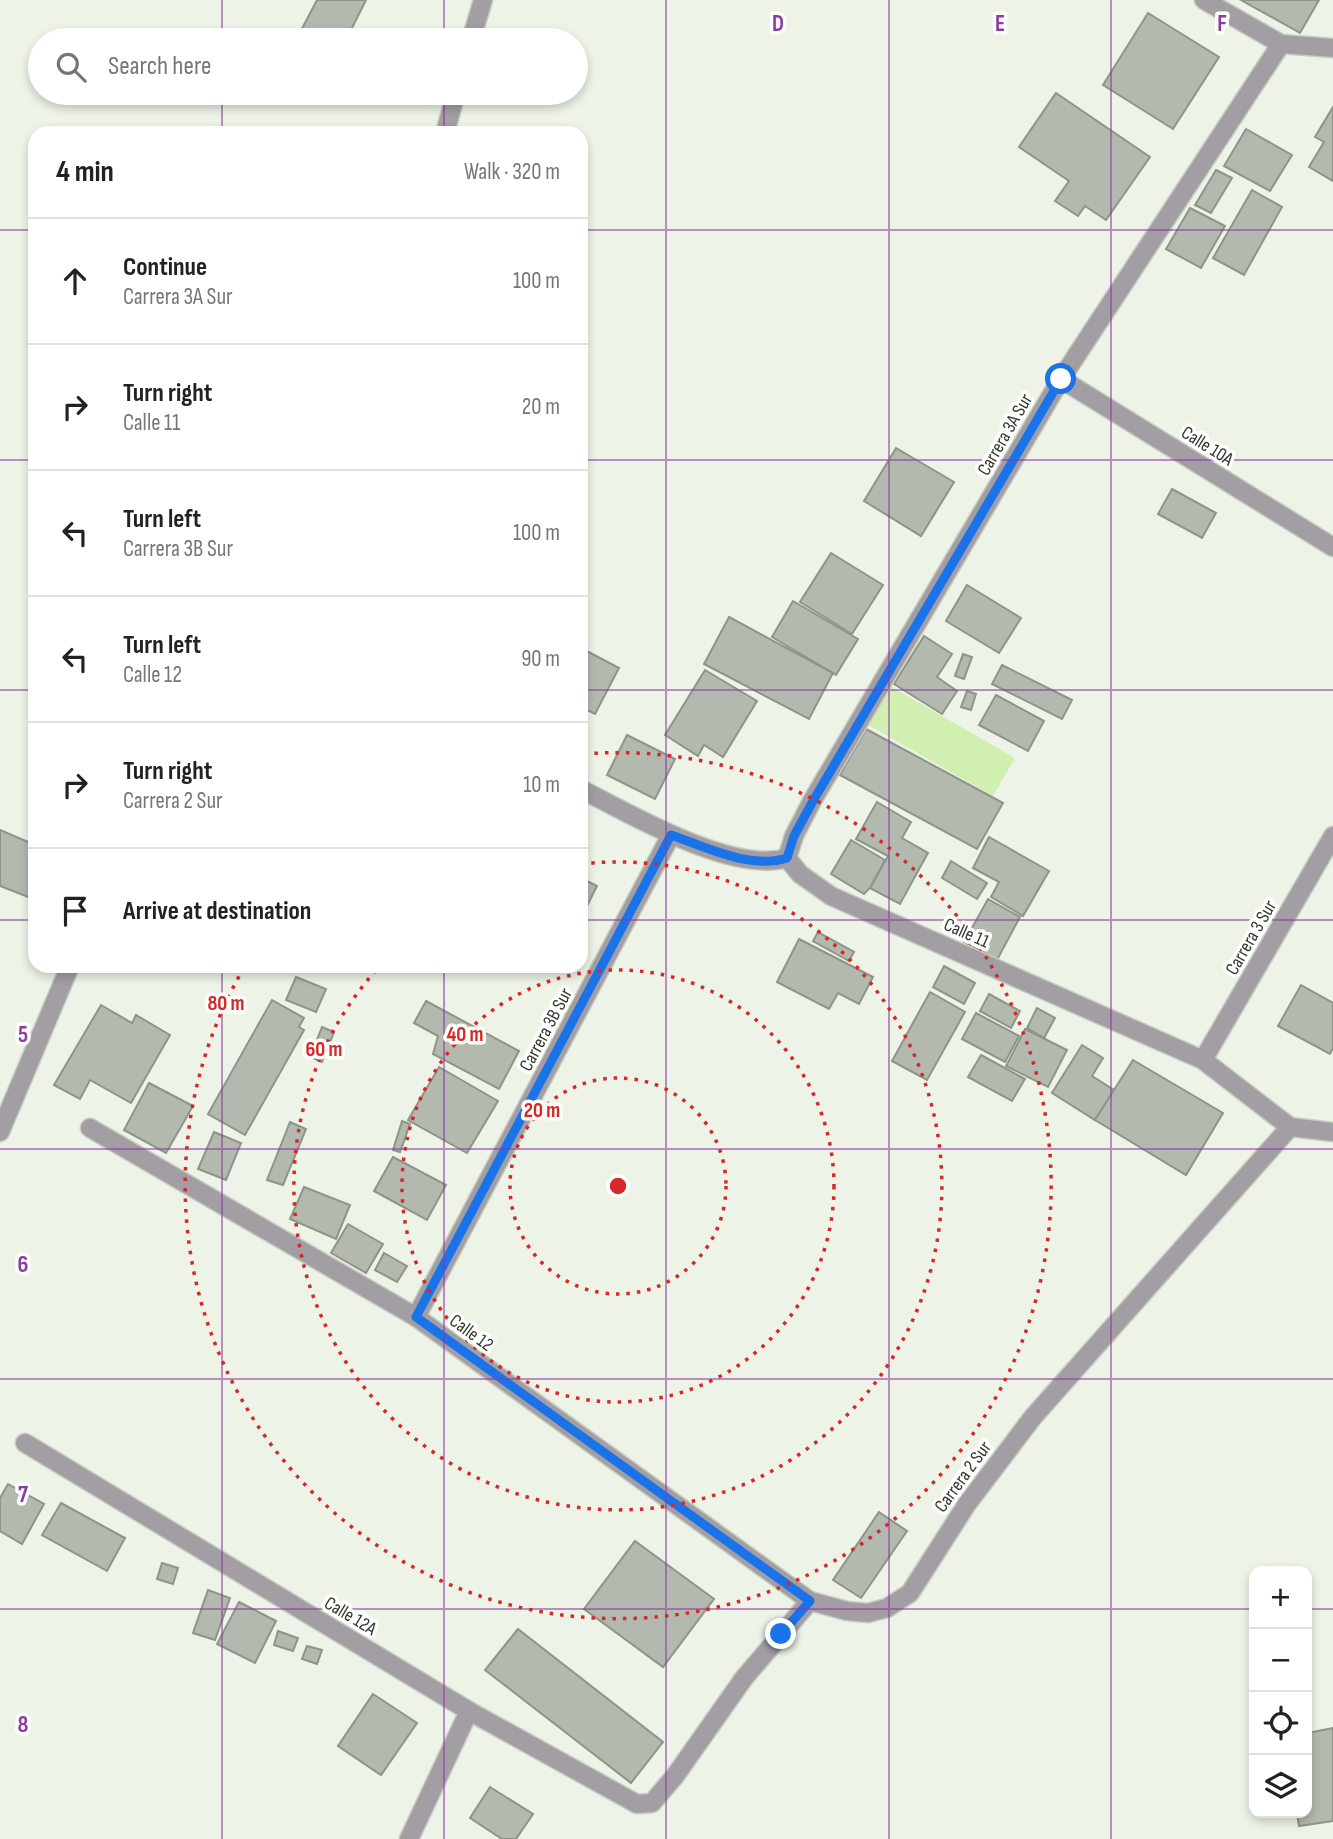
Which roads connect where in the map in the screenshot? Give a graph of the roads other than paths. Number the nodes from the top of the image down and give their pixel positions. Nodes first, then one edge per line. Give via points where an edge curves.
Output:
1 (483, 0) edge
2 (1204, 0) edge
3 (475, 28) edge
4 (1281, 44) junction
5 (1333, 48) edge
6 (453, 105) edge
7 (447, 126) edge
8 (1061, 379) junction
9 (1333, 547) edge
10 (588, 793) edge
11 (671, 835) junction
12 (1333, 836) edge
13 (787, 858) junction
14 (66, 973) edge
15 (1203, 1060) junction
16 (1290, 1126) junction
17 (90, 1128) dead end
18 (0, 1132) edge
19 (1333, 1132) edge
20 (416, 1317) junction
21 (25, 1443) dead end
22 (810, 1601) junction
23 (469, 1711) junction
24 (409, 1839) edge

1 - 3 street
2 - 4 street
4 - 5 street
4 - 8 street, Carrera 3A Sur
6 - 7 street
8 - 9 street, Calle 10A
8 - 13 street, Carrera 3A Sur via 813,801
10 - 11 street
11 - 13 street via 754,861
11 - 20 street, Carrera 3B Sur
12 - 15 street, Carrera 3 Sur
13 - 15 street, Calle 11 via 800,874 831,896
14 - 18 street
15 - 16 street, Calle 11
16 - 19 street, Calle 11
16 - 22 street, Carrera 2 Sur via 1033,1417 967,1504 909,1593 887,1608 868,1613
17 - 20 street, Calle 12
20 - 22 street, Calle 12
21 - 23 street, Calle 12A
22 - 23 street, Calle 12A via 744,1678 652,1803 637,1804
23 - 24 street

